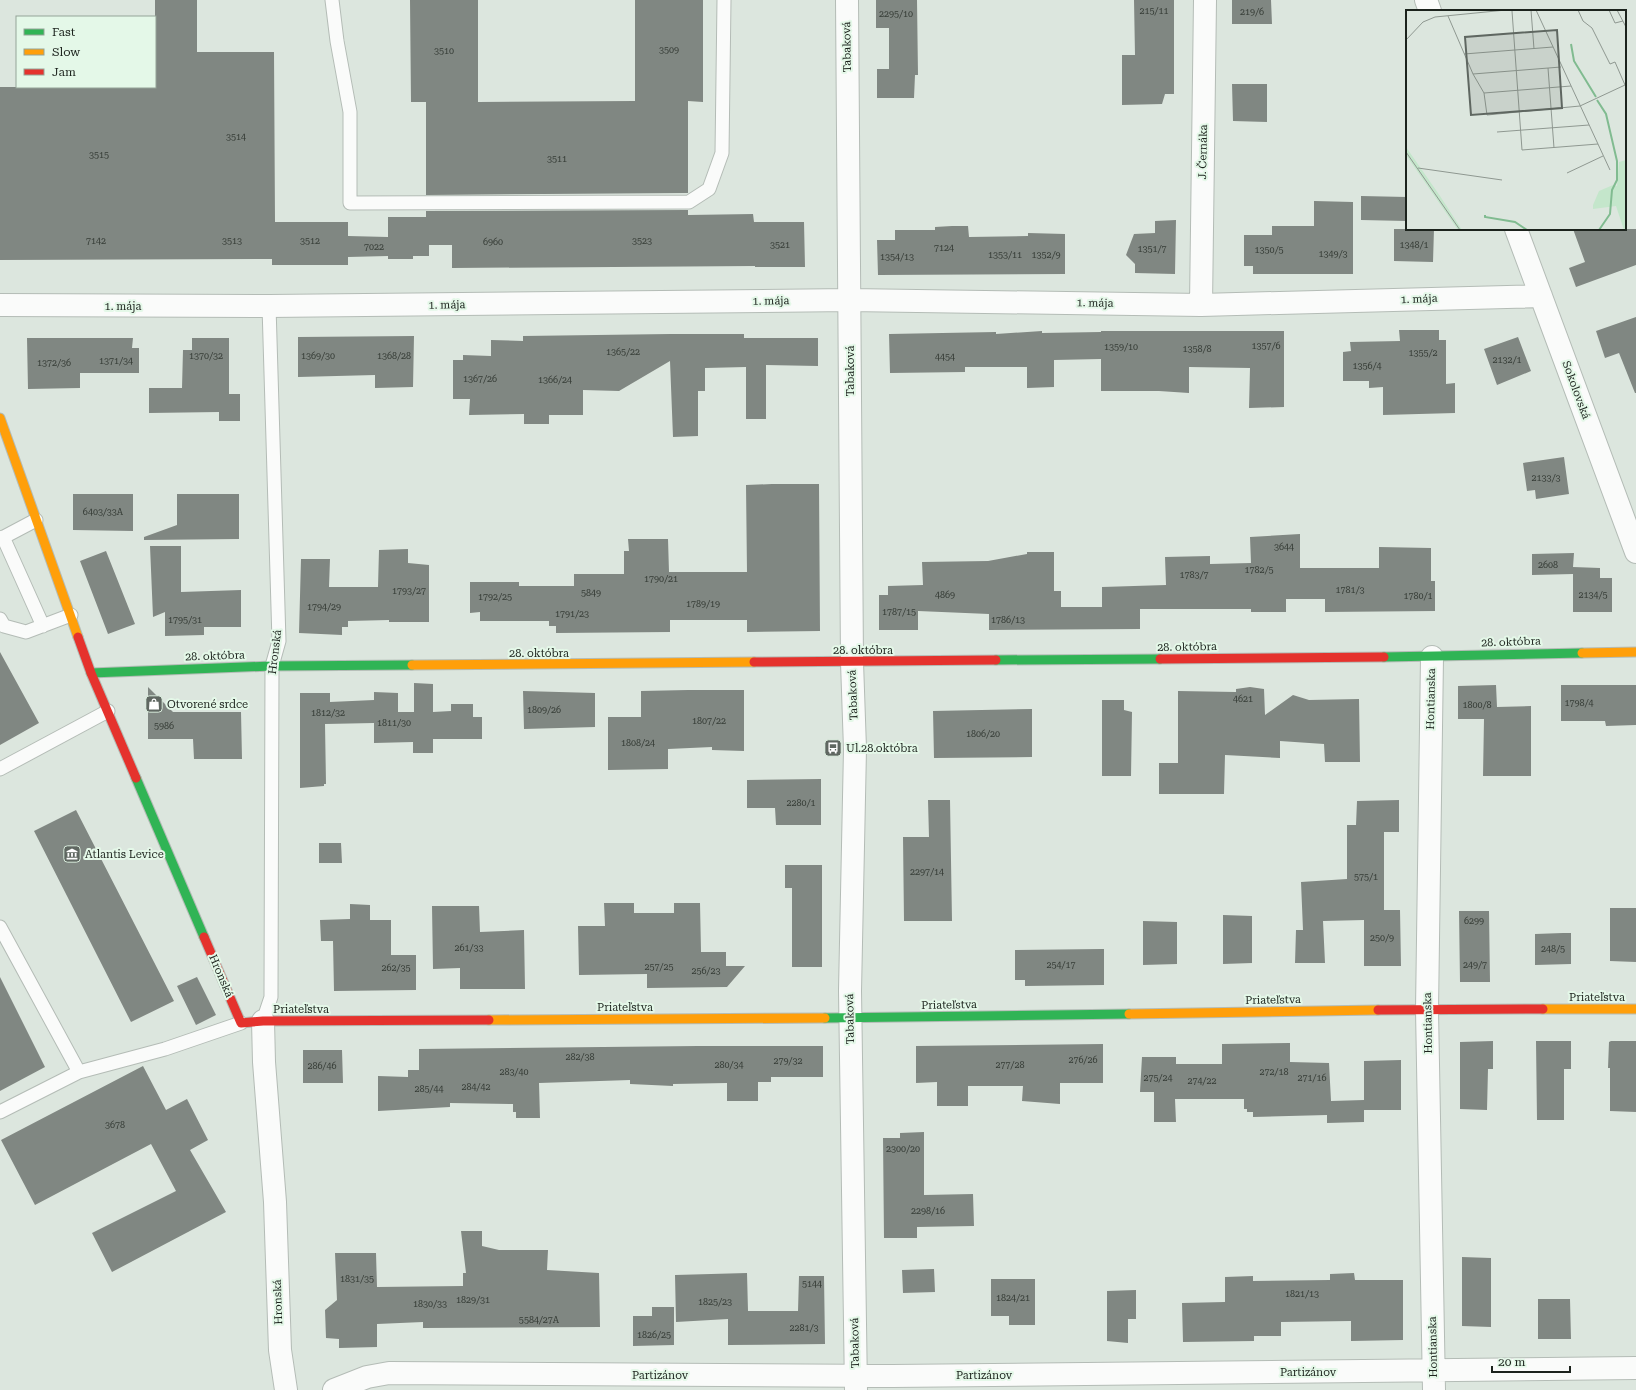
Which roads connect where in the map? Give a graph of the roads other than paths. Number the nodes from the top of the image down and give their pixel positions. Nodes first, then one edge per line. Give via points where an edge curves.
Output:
1 (332, 0) edge
2 (724, 0) edge
3 (847, 0) edge
4 (1205, 0) edge
5 (1426, 0) edge
6 (1430, 10) edge
7 (1516, 230) edge
8 (1542, 296) junction
9 (850, 300) junction
10 (0, 305) edge
11 (1201, 305) junction
12 (269, 306) junction
13 (0, 418) edge
14 (36, 520) junction
15 (2, 538) edge
16 (1636, 552) edge
17 (70, 615) junction
18 (0, 619) edge
19 (43, 626) junction
20 (1636, 652) edge
21 (1432, 657) junction
22 (852, 662) junction
23 (272, 666) junction
24 (91, 673) junction
25 (108, 711) junction
26 (0, 769) edge
27 (0, 927) edge
28 (1636, 1009) edge
29 (1427, 1010) junction
30 (850, 1017) junction
31 (252, 1022) junction
32 (79, 1072) junction
33 (0, 1112) edge
34 (1636, 1368) edge
35 (1434, 1381) edge
36 (856, 1383) edge
37 (286, 1390) edge
38 (334, 1390) edge

1 - 2 lane via 350,112 350,203 405,204 689,202 709,189 722,153
3 - 9 street, Tabaková
4 - 11 street, J. Černáka
5 - 6 street
7 - 8 street, Sokolovská
8 - 11 street, 1. mája
8 - 16 street, Sokolovská
9 - 11 street, 1. mája
9 - 12 street, 1. mája
9 - 22 street, Tabaková
10 - 12 street, 1. mája
12 - 23 lane, Hronská via 279,641
13 - 14 street, Hronská
14 - 15 lane
14 - 17 street, Hronská
15 - 19 lane
17 - 19 lane
17 - 24 street, Hronská
18 - 19 lane via 4,626 26,632
20 - 21 street, 28. októbra
21 - 22 street, 28. októbra
21 - 29 street, Hontianska
22 - 23 street, 28. októbra
22 - 30 street, Tabaková via 856,749
23 - 24 street, 28. októbra
23 - 31 lane, Hronská via 271,997
24 - 25 street, Hronská
25 - 26 lane
25 - 31 street, Hronská
27 - 32 lane
28 - 29 street, Priateľstva
29 - 30 street, Priateľstva
29 - 35 street, Hontianska
30 - 31 street, Priateľstva
30 - 36 street, Tabaková
31 - 32 lane
31 - 37 street, Hronská via 264,1062 275,1202 280,1350
32 - 33 lane
34 - 35 street, Partizánov
35 - 36 street, Partizánov
36 - 38 street, Partizánov via 389,1373 368,1377

